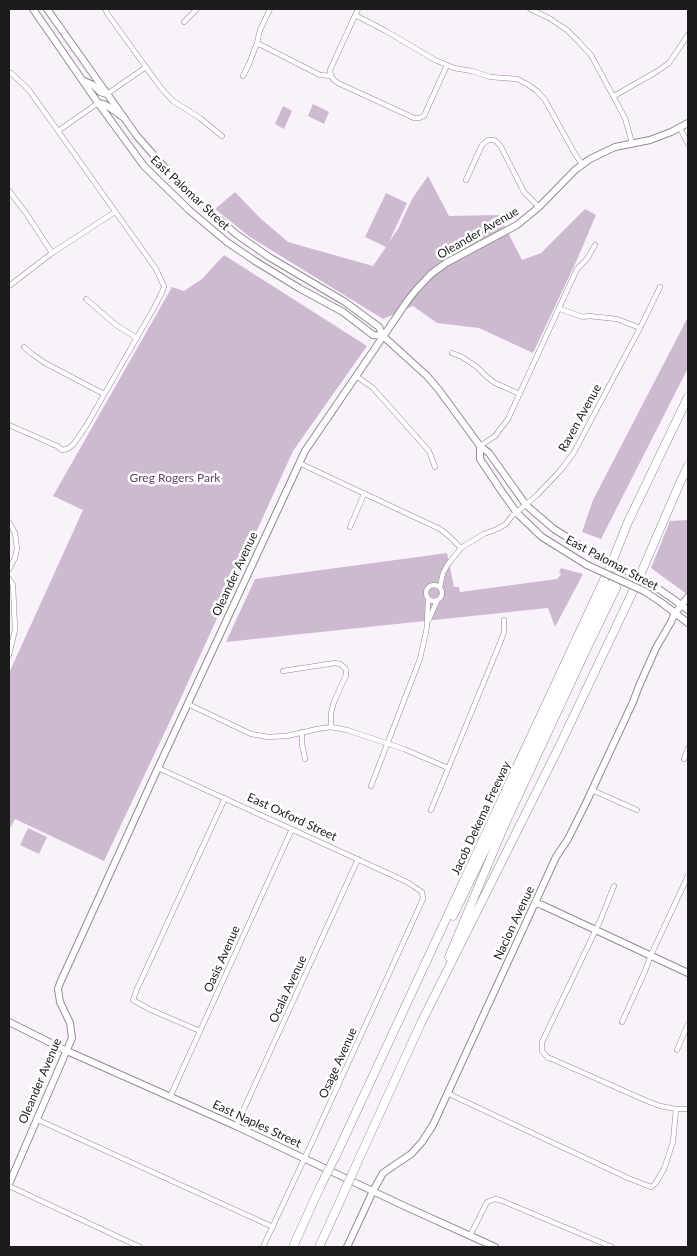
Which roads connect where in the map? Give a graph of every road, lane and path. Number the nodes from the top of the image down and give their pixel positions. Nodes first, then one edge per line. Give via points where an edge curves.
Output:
1 (33, 9) edge
2 (47, 9) edge
3 (105, 9) edge
4 (197, 9) edge
5 (270, 9) edge
6 (358, 9) edge
7 (530, 9) edge
8 (355, 15) junction
9 (184, 22) dead end
10 (688, 35) edge
11 (257, 43) junction
12 (447, 65) junction
13 (146, 67) junction
14 (9, 73) edge
15 (243, 76) dead end
16 (331, 76) junction
17 (83, 81) junction
18 (107, 94) junction
19 (614, 96) junction
20 (98, 104) junction
21 (125, 118) junction
22 (688, 123) edge
23 (680, 128) junction
24 (58, 130) junction
25 (222, 136) dead end
26 (632, 143) junction
27 (688, 144) edge
28 (582, 164) junction
29 (466, 180) dead end
30 (9, 191) edge
31 (539, 207) junction
32 (115, 212) junction
33 (235, 233) junction
34 (218, 234) junction
35 (595, 245) dead end
36 (52, 253) junction
37 (9, 286) edge
38 (660, 287) dead end
39 (86, 299) dead end
40 (560, 309) junction
41 (640, 328) junction
42 (383, 336) junction
43 (137, 338) junction
44 (24, 347) dead end
45 (452, 353) dead end
46 (356, 376) junction
47 (104, 394) junction
48 (520, 394) junction
49 (688, 397) edge
50 (9, 425) edge
51 (480, 446) junction
52 (299, 463) junction
53 (688, 466) edge
54 (435, 467) dead end
55 (364, 494) junction
56 (526, 504) junction
57 (517, 513) junction
58 (9, 522) edge
59 (350, 527) dead end
60 (461, 548) junction
61 (622, 568) junction
62 (9, 569) edge
63 (443, 573) junction
64 (9, 579) edge
65 (616, 580) junction
66 (432, 585) junction
67 (440, 587) junction
68 (688, 597) edge
69 (428, 599) junction
70 (437, 601) junction
71 (681, 605) junction
72 (688, 610) edge
73 (675, 612) junction
74 (504, 620) dead end
75 (688, 622) edge
76 (428, 623) junction
77 (581, 653) junction
78 (9, 655) edge
79 (284, 672) dead end
80 (188, 704) junction
81 (331, 727) junction
82 (302, 732) junction
83 (387, 744) junction
84 (688, 748) edge
85 (305, 759) dead end
86 (684, 759) dead end
87 (158, 768) junction
88 (448, 768) junction
89 (371, 786) dead end
90 (592, 790) junction
91 (225, 798) junction
92 (431, 810) dead end
93 (637, 810) dead end
94 (292, 829) junction
95 (358, 859) junction
96 (688, 876) edge
97 (614, 886) dead end
98 (417, 888) joint
99 (535, 903) junction
100 (595, 929) junction
101 (651, 955) junction
102 (688, 973) edge
103 (9, 1022) edge
104 (622, 1022) dead end
105 (421, 1023) junction
106 (688, 1024) edge
107 (200, 1031) junction
108 (677, 1050) dead end
109 (67, 1051) junction
110 (447, 1093) junction
111 (170, 1097) junction
112 (688, 1108) edge
113 (676, 1109) junction
114 (36, 1119) junction
115 (236, 1126) junction
116 (338, 1151) junction
117 (304, 1159) junction
118 (9, 1185) edge
119 (372, 1191) junction
120 (273, 1227) junction
121 (470, 1236) junction
122 (140, 1247) edge
123 (263, 1247) edge
124 (293, 1247) edge
125 (319, 1247) edge
126 (347, 1247) edge
127 (495, 1247) edge
128 (612, 1247) edge

1 - 17 street, East Palomar Street
2 - 18 street, East Palomar Street
3 - 13 street
4 - 9 street
5 - 11 street
6 - 8 street
7 - 19 street via 558,23 580,42
8 - 12 street
8 - 16 street via 330,70
10 - 19 street via 669,63
11 - 15 street
11 - 16 street via 320,75
12 - 16 street via 424,116 419,118 338,83
12 - 28 street via 490,77 517,79 532,87 545,100
13 - 18 street
13 - 25 street via 169,97
14 - 24 street via 26,87
17 - 18 street
17 - 20 street, East Palomar Street
18 - 21 street, East Palomar Street
19 - 26 street
20 - 21 street via 106,105
20 - 24 street
20 - 34 street, East Palomar Street via 144,166
21 - 33 street, East Palomar Street via 179,184
22 - 23 street, Oleander Avenue
23 - 26 street, Oleander Avenue via 650,140
23 - 27 street
24 - 32 street
26 - 28 street, Oleander Avenue via 607,150
28 - 31 street, Oleander Avenue
29 - 31 street via 482,145 494,140 501,147 524,192
30 - 36 street
31 - 42 street, Oleander Avenue via 517,225 431,274
32 - 36 street
32 - 43 street via 156,268 164,286
33 - 34 street via 228,236
33 - 42 street, East Palomar Street via 345,302 379,327
34 - 42 street, East Palomar Street via 255,261 343,312 373,335
35 - 40 street via 577,269
36 - 37 street
38 - 41 street, Raven Avenue
39 - 43 street
40 - 41 street via 583,317 617,319
40 - 48 street
41 - 56 street, Raven Avenue via 573,454
42 - 46 street, Oleander Avenue
42 - 51 street, East Palomar Street via 427,376
43 - 47 street
44 - 47 street via 45,363
45 - 48 street via 477,367 495,383
46 - 52 street, Oleander Avenue
46 - 54 street via 374,388 429,450
47 - 50 street via 73,445 66,449
48 - 51 street via 502,428
49 - 116 highway, Jacob Dekema Freeway
51 - 56 street, East Palomar Street via 489,453
51 - 57 street, East Palomar Street via 480,459
52 - 55 street
52 - 80 street, Oleander Avenue
53 - 105 highway via 635,587
55 - 59 street
55 - 60 street via 440,529
56 - 57 street, Raven Avenue
56 - 61 street, East Palomar Street, bridge via 554,530
57 - 60 street, Raven Avenue via 506,524
57 - 65 street, East Palomar Street, bridge via 542,537
58 - 62 street via 17,548
60 - 63 street, Raven Avenue
61 - 65 highway, bridge
61 - 71 street, East Palomar Street, bridge
63 - 66 street, Raven Avenue
63 - 67 street, Raven Avenue
64 - 78 street via 13,585 15,630
65 - 73 street, East Palomar Street, bridge via 644,592
65 - 77 highway via 609,585
66 - 67 street
66 - 69 street via 426,591
67 - 70 street via 442,594
68 - 71 street, Nacion Avenue
69 - 70 street
69 - 76 street
70 - 76 street
71 - 72 street, East Palomar Street
71 - 73 street, Nacion Avenue
73 - 75 street, East Palomar Street
73 - 90 street, Nacion Avenue
74 - 88 street via 500,644
76 - 83 street via 420,659
77 - 105 highway
77 - 116 highway
79 - 81 street via 335,663 344,666 346,673 334,702
80 - 82 street via 251,734 268,737
80 - 87 street, Oleander Avenue
81 - 82 street
81 - 83 street
82 - 85 street
83 - 88 street
83 - 89 street
84 - 86 street
87 - 91 street, East Oxford Street
87 - 109 street, Oleander Avenue via 58,989 71,1028 72,1038
88 - 92 street
90 - 93 street
90 - 99 street, Nacion Avenue
91 - 94 street, East Oxford Street
91 - 107 street via 133,1000
94 - 95 street, East Oxford Street
94 - 107 street, Oasis Avenue
95 - 98 street, East Oxford Street
95 - 115 street, Ocala Avenue
96 - 101 street
97 - 100 street
98 - 117 street, Osage Avenue via 423,899
99 - 100 street
99 - 110 street, Nacion Avenue
100 - 101 street
100 - 113 street via 542,1042 542,1051 548,1058 646,1101
101 - 102 street
101 - 104 street
103 - 109 street, East Naples Street
105 - 125 highway, bridge
106 - 108 street
107 - 111 street, Oasis Avenue
109 - 111 street, East Naples Street
109 - 114 street, Oleander Avenue
110 - 113 street via 650,1187 661,1175 673,1142
110 - 119 street, Nacion Avenue via 422,1142 411,1154 383,1173
111 - 115 street, East Naples Street
112 - 113 street
114 - 118 street, Oleander Avenue
114 - 120 street
115 - 117 street, East Naples Street
116 - 124 highway, Jacob Dekema Freeway, bridge
117 - 119 street, East Naples Street
117 - 120 street, Osage Avenue
118 - 122 street
119 - 121 street, East Naples Street
119 - 126 street, Nacion Avenue
120 - 123 street, Osage Avenue
121 - 127 street, East Naples Street
121 - 128 street via 486,1202 495,1199

